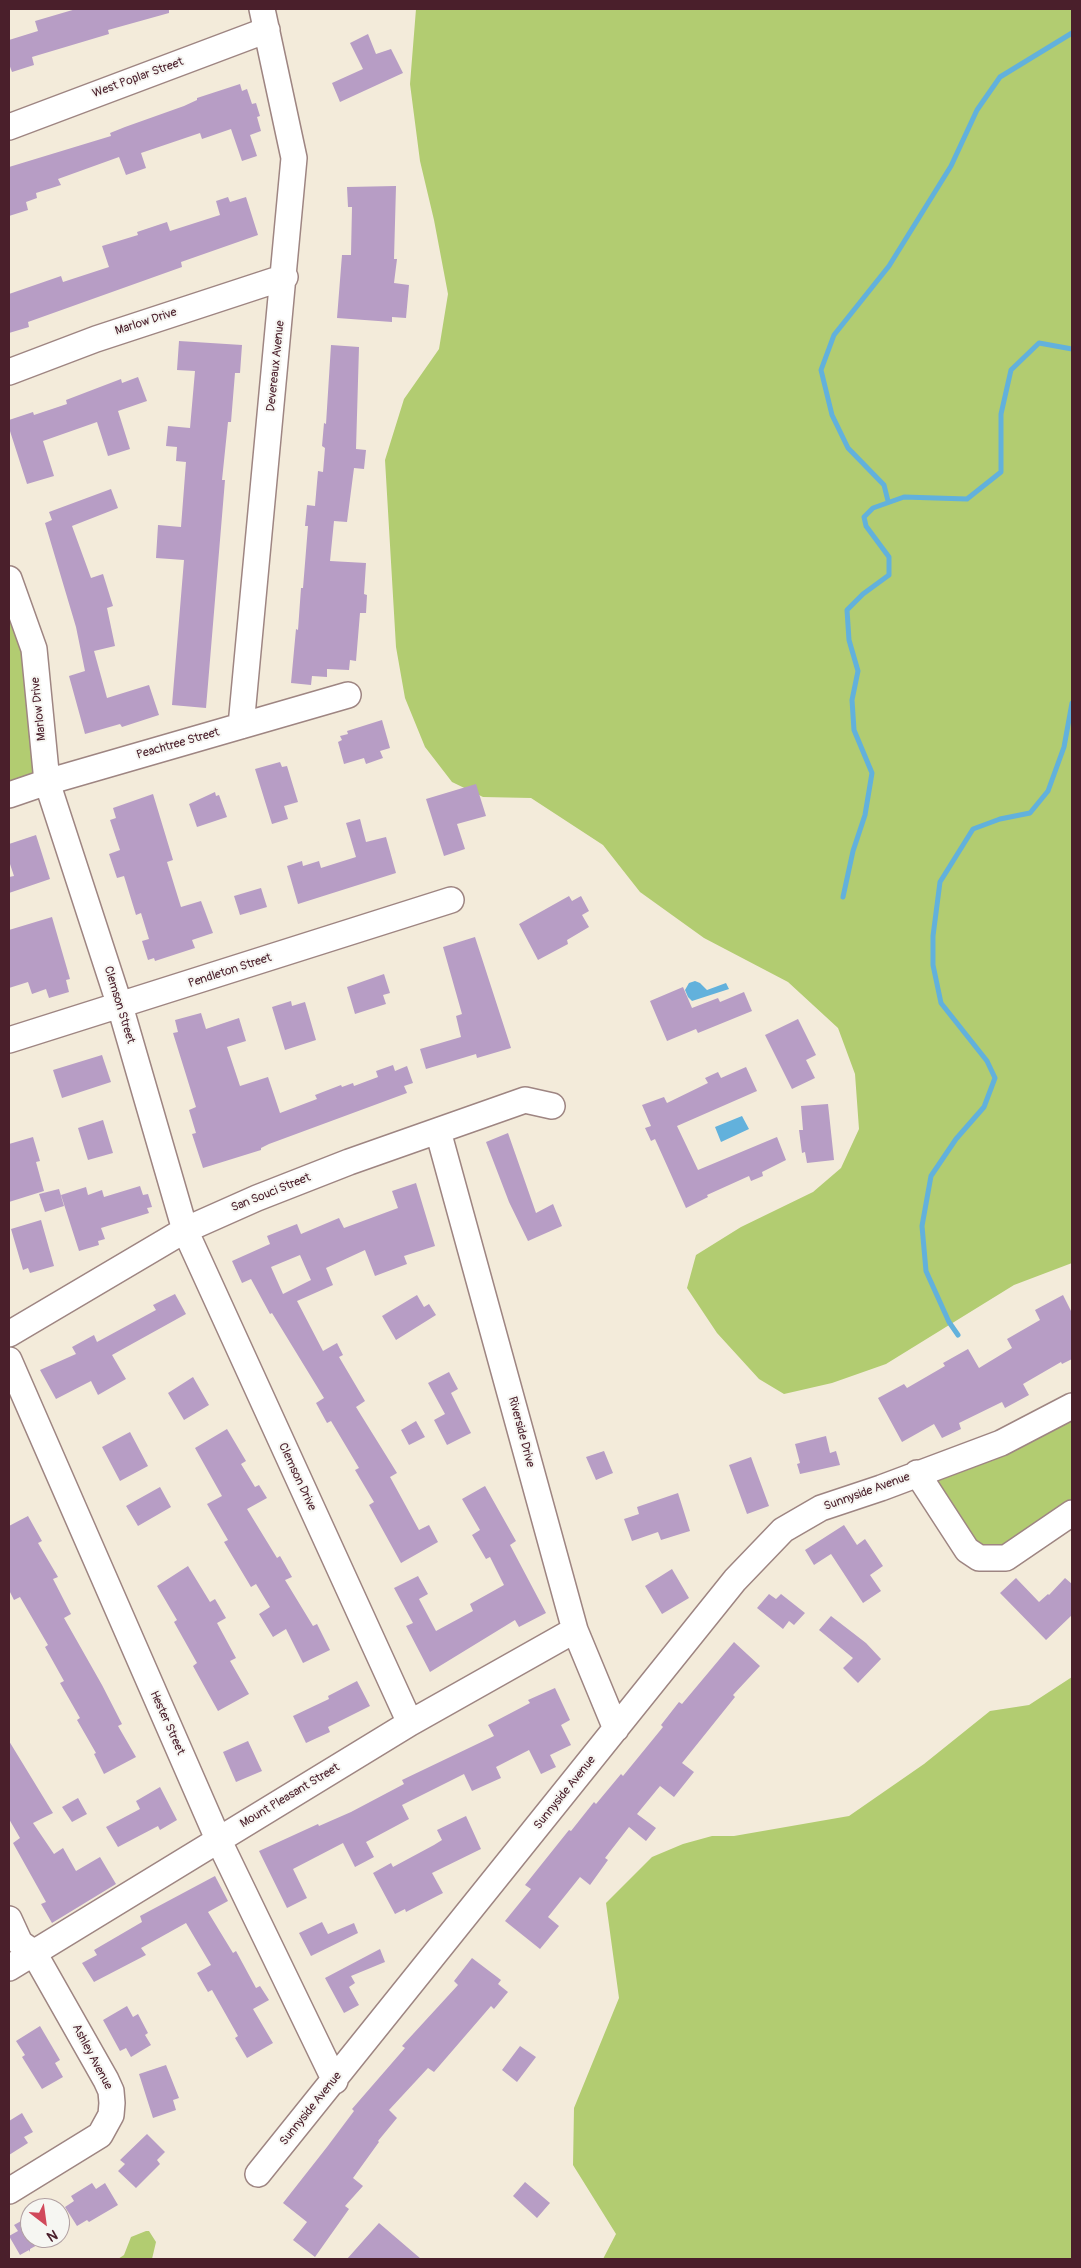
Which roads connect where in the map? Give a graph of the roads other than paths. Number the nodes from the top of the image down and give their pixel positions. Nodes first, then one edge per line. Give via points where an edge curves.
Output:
1 (264, 20) edge
2 (9, 126) edge
3 (285, 277) junction
4 (9, 372) edge
5 (9, 579) edge
6 (348, 696) dead end
7 (241, 726) junction
8 (47, 782) junction
9 (9, 795) edge
10 (450, 900) dead end
11 (120, 1006) junction
12 (9, 1040) edge
13 (552, 1106) dead end
14 (438, 1131) junction
15 (185, 1230) junction
16 (10, 1330) edge
17 (9, 1360) edge
18 (1072, 1406) edge
19 (917, 1473) junction
20 (1072, 1513) edge
21 (575, 1630) junction
22 (410, 1723) junction
23 (616, 1729) junction
24 (218, 1839) junction
25 (9, 1919) edge
26 (34, 1953) junction
27 (9, 1968) edge
28 (335, 2081) junction
29 (258, 2174) dead end
30 (9, 2191) edge

1 - 2 street, West Poplar Street
1 - 3 street, Devereaux Avenue via 294,158
3 - 4 street, Marlow Drive via 96,338
3 - 7 street, Devereaux Avenue
5 - 8 street, Marlow Drive via 34,650
6 - 7 street, Peachtree Street
7 - 8 street, Peachtree Street
8 - 9 street, Peachtree Street
8 - 11 street, Clemson Street
10 - 11 street, Pendleton Street
11 - 12 street, Pendleton Street
11 - 15 street, Clemson Street
13 - 14 street, San Souci Street via 525,1100
14 - 15 street, San Souci Street via 257,1198
14 - 21 street, Riverside Drive
15 - 16 street, San Souci Street
15 - 22 street, Clemson Drive
17 - 24 street, Hester Street
18 - 19 street, Sunnyside Avenue via 1001,1443
19 - 20 street via 967,1550 979,1558 1006,1558
19 - 23 street, Sunnyside Avenue via 821,1508 783,1530 735,1580
21 - 22 street, Mount Pleasant Street
21 - 23 street, Riverside Drive
22 - 24 street, Mount Pleasant Street
23 - 28 street, Sunnyside Avenue
24 - 26 street, Mount Pleasant Street
24 - 28 street, Hester Street
25 - 26 street, Ashley Avenue via 20,1943
26 - 27 street, Mount Pleasant Street
26 - 30 street, Ashley Avenue via 106,2080 111,2092 111,2115 100,2135 91,2142
28 - 29 street, Sunnyside Avenue

